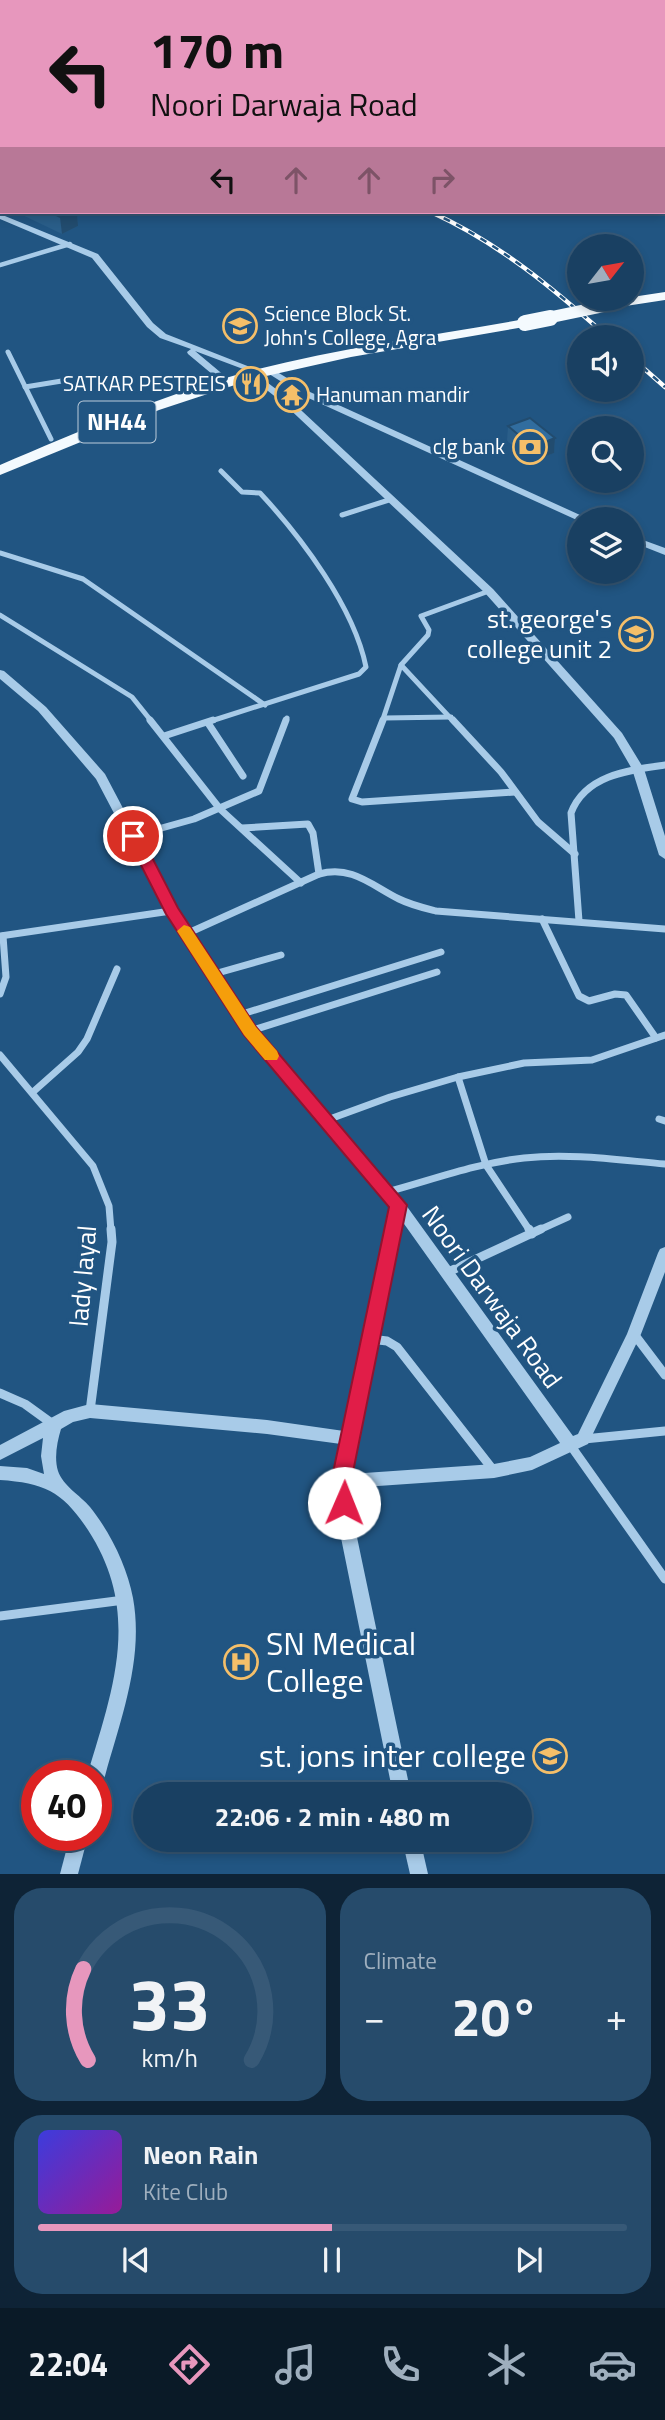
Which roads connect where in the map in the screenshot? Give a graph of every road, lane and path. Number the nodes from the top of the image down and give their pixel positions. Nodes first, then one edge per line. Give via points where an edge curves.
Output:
1 (0, 216) edge
2 (70, 244) junction
3 (0, 265) edge
4 (665, 290) edge
5 (644, 293) edge
6 (665, 296) edge
7 (644, 298) edge
8 (567, 311) edge
9 (522, 320) junction
10 (179, 344) junction
11 (8, 352) dead end
12 (268, 370) junction
13 (249, 371) junction
14 (74, 379) dead end
15 (223, 379) junction
16 (291, 384) junction
17 (24, 387) junction
18 (275, 392) junction
19 (51, 439) junction
20 (0, 461) edge
21 (0, 470) edge
22 (221, 471) dead end
23 (391, 499) junction
24 (567, 512) edge
25 (342, 514) dead end
26 (644, 543) edge
27 (665, 552) edge
28 (0, 553) edge
29 (489, 591) junction
30 (0, 615) edge
31 (401, 666) junction
32 (0, 673) edge
33 (265, 705) junction
34 (451, 717) junction
35 (287, 718) dead end
36 (384, 718) junction
37 (208, 723) junction
38 (164, 736) junction
39 (665, 765) edge
40 (638, 769) junction
41 (243, 776) dead end
42 (516, 792) junction
43 (220, 809) junction
44 (242, 828) junction
45 (133, 836) junction
46 (575, 854) junction
47 (665, 855) edge
48 (319, 874) junction
49 (302, 883) junction
50 (172, 911) junction
51 (542, 919) junction
52 (579, 921) junction
53 (665, 929) edge
54 (186, 934) junction
55 (1, 936) edge
56 (441, 952) dead end
57 (281, 955) dead end
58 (117, 970) dead end
59 (437, 972) dead end
60 (214, 974) junction
61 (0, 994) edge
62 (239, 1015) junction
63 (250, 1031) junction
64 (665, 1035) edge
65 (656, 1038) junction
66 (0, 1055) edge
67 (458, 1077) junction
68 (33, 1091) junction
69 (327, 1121) junction
70 (665, 1164) edge
71 (486, 1165) junction
72 (387, 1192) junction
73 (398, 1205) junction
74 (568, 1217) dead end
75 (532, 1234) junction
76 (665, 1253) edge
77 (446, 1273) junction
78 (634, 1334) junction
79 (369, 1339) junction
80 (665, 1375) edge
81 (0, 1393) edge
82 (90, 1412) junction
83 (55, 1425) junction
84 (665, 1431) edge
85 (350, 1438) junction
86 (577, 1443) junction
87 (0, 1453) edge
88 (494, 1471) junction
89 (0, 1473) edge
90 (341, 1482) junction
91 (56, 1485) junction
92 (665, 1579) edge
93 (125, 1600) junction
94 (0, 1616) edge
95 (101, 1760) edge
96 (400, 1782) edge
97 (75, 1851) edge
98 (414, 1852) edge
99 (68, 1874) edge
100 (419, 1874) edge

1 - 2 street
2 - 3 street
2 - 10 street via 95,256 150,326
4 - 5 highway
6 - 7 highway, NH44
8 - 9 highway, NH44, bridge
9 - 12 highway, NH44
9 - 13 highway, NH44 via 332,348
10 - 13 street
10 - 15 street
11 - 17 street
12 - 13 highway, NH44
12 - 16 street
13 - 15 highway, NH44
13 - 18 street
14 - 17 street
15 - 19 highway, NH44
15 - 21 highway, NH44
16 - 18 street
16 - 24 street
17 - 19 street
18 - 23 street
19 - 20 highway, NH44
22 - 33 street via 240,491 260,493 302,542 328,579 365,660 366,667 359,674
23 - 25 street
23 - 29 street
26 - 27 street
28 - 33 street via 83,579
29 - 31 street via 423,615 428,635
29 - 40 street via 618,736
30 - 38 street via 132,697
31 - 34 street
31 - 36 street
32 - 45 street, Noori Darwaja Road via 84,754
33 - 37 street
34 - 36 street
34 - 42 street
35 - 43 street via 259,791
36 - 42 street via 353,791 354,801
37 - 38 street
37 - 41 street
38 - 43 street
39 - 40 street
40 - 46 street via 594,785 573,802
40 - 47 street
42 - 46 street via 538,822
43 - 44 street
43 - 45 street
44 - 48 street via 308,824
44 - 49 street
45 - 50 street, Noori Darwaja Road
46 - 52 street
48 - 49 street
48 - 51 street via 350,870 400,900 436,911
49 - 54 street
50 - 54 street, Noori Darwaja Road
50 - 55 street
51 - 52 street
51 - 65 street via 579,996 589,1001 626,995
52 - 53 street
54 - 60 street, Noori Darwaja Road
55 - 61 street via 6,977
56 - 62 street
57 - 60 street
58 - 68 street via 83,1046
59 - 63 street
60 - 62 street, Noori Darwaja Road
62 - 63 street, Noori Darwaja Road
63 - 69 street, Noori Darwaja Road
64 - 65 street
65 - 67 street via 592,1060 524,1063
66 - 68 street, lady layal
67 - 69 street
67 - 71 street
68 - 82 street, lady layal via 93,1166 109,1206 112,1242
69 - 72 street, Noori Darwaja Road
70 - 71 street via 550,1157
71 - 72 street
71 - 75 street
72 - 73 street, Noori Darwaja Road
73 - 77 street, Noori Darwaja Road
73 - 79 street
74 - 75 street
75 - 77 street
76 - 78 street
77 - 86 street, Noori Darwaja Road
78 - 80 street
78 - 86 street
79 - 85 street
79 - 88 street via 397,1347
81 - 83 street via 26,1404
82 - 83 street via 69,1416
82 - 85 street
83 - 87 street
83 - 91 street via 48,1452
84 - 86 street
85 - 90 street
86 - 88 street via 532,1462
86 - 92 street
88 - 90 street
89 - 91 street via 27,1475
90 - 96 street
91 - 93 street via 85,1514 112,1555
93 - 94 street
93 - 95 street via 129,1627 124,1679
97 - 99 street
98 - 100 street

